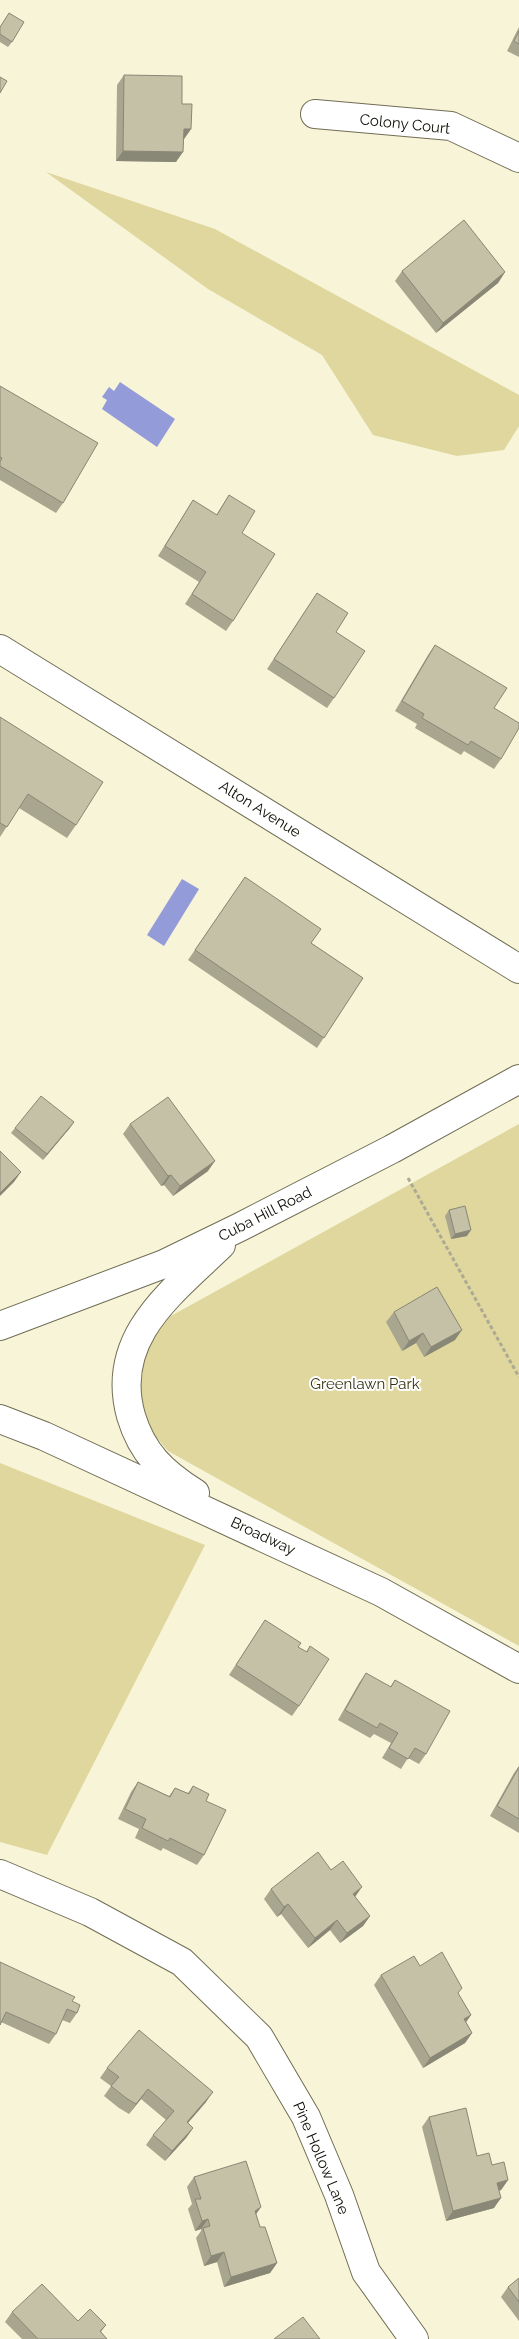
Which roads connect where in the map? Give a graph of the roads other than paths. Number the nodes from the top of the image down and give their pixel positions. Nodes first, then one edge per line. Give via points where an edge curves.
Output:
1 (315, 114) dead end
2 (519, 158) edge
3 (0, 649) edge
4 (519, 969) edge
5 (519, 1079) edge
6 (240, 1227) junction
7 (0, 1326) edge
8 (0, 1419) edge
9 (248, 1529) junction
10 (519, 1669) edge
11 (0, 1874) edge
12 (414, 2339) edge

1 - 2 main road, Colony Court via 451,126
3 - 4 main road, Alton Avenue
5 - 6 main road, Cuba Hill Road
6 - 7 main road, Cuba Hill Road via 164,1264
6 - 9 main road via 154,1311 135,1342 126,1369 126,1395 142,1446 155,1462 184,1486
8 - 9 main road, Broadway
9 - 10 main road, Broadway via 381,1592
11 - 12 main road, Pine Hollow Lane via 90,1912 182,1962 259,2037 306,2117 339,2195 366,2272

